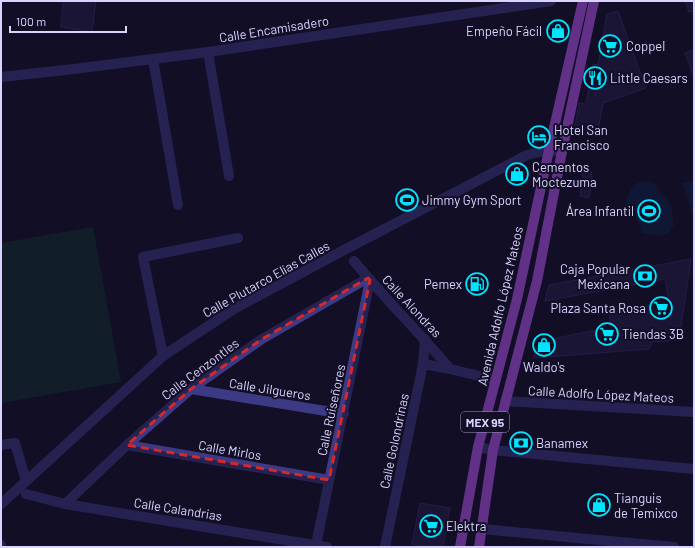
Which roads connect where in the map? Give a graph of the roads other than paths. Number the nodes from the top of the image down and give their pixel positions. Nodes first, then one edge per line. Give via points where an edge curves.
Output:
1 (551, 1) edge
2 (583, 1) edge
3 (594, 1) edge
4 (496, 5) edge
5 (208, 52) junction
6 (153, 59) junction
7 (1, 77) edge
8 (548, 150) junction
9 (562, 152) junction
10 (229, 176) dead end
11 (178, 205) dead end
12 (238, 238) dead end
13 (354, 261) dead end
14 (369, 279) junction
15 (517, 299) junction
16 (532, 302) junction
17 (425, 339) junction
18 (163, 356) junction
19 (423, 364) junction
20 (450, 368) junction
21 (496, 380) junction
22 (191, 389) junction
23 (505, 401) junction
24 (694, 412) edge
25 (344, 414) junction
26 (1, 445) edge
27 (127, 445) junction
28 (478, 447) junction
29 (493, 450) junction
30 (694, 469) edge
31 (329, 480) junction
32 (26, 481) junction
33 (26, 494) dead end
34 (1, 504) edge
35 (65, 504) junction
36 (482, 529) junction
37 (316, 545) junction
38 (327, 547) edge
39 (385, 547) edge
40 (460, 547) edge
41 (478, 547) edge
42 (674, 547) edge

1 - 4 street, Calle Encamisadero
2 - 8 main road, Avenida Adolfo López Mateos / MEX 95
3 - 9 main road, Avenida Adolfo López Mateos / MEX 95
4 - 5 street, Calle Encamisadero
5 - 6 street, Calle Encamisadero
5 - 10 street
6 - 7 street, Calle Encamisadero
6 - 11 street
8 - 9 street, Calle Plutarco Elías Calles
8 - 15 main road, Avenida Adolfo López Mateos / MEX 95
8 - 18 street, Calle Plutarco Elías Calles via 527,155 344,250 234,309
9 - 16 main road, Avenida Adolfo López Mateos / MEX 95
12 - 18 street via 143,257
13 - 14 street, Calle Alondras
14 - 17 street, Calle Alondras
14 - 22 street, Calle Cenzontles via 262,339
14 - 25 street, Calle Ruiseñores
15 - 16 main road
15 - 21 main road, Avenida Adolfo López Mateos / MEX 95
16 - 23 main road, Avenida Adolfo López Mateos / MEX 95
17 - 19 street, Calle Golondrinas
17 - 20 street, Calle Alondras
18 - 32 street, Calle Plutarco Elías Calles
19 - 20 street
19 - 39 street, Calle Golondrinas
20 - 21 street
21 - 28 main road, Avenida Adolfo López Mateos / MEX 95
22 - 25 street, Calle Jilgueros
22 - 27 street, Calle Cenzontles
23 - 24 street, Calle Adolfo López Mateos
23 - 29 main road, Avenida Adolfo López Mateos / MEX 95
25 - 31 street, Calle Ruiseñores
26 - 32 street via 15,443
27 - 31 street, Calle Mirlos
27 - 35 street, Calle Cenzontles
28 - 29 street
28 - 40 main road, Avenida Adolfo López Mateos / MEX 95
29 - 30 street
29 - 36 main road, Avenida Adolfo López Mateos / MEX 95
31 - 37 street, Calle Ruiseñores
32 - 34 street, Calle Plutarco Elías Calles
33 - 35 street, Calle Calandrias
35 - 37 street, Calle Calandrias
36 - 41 main road, Avenida Adolfo López Mateos / MEX 95
36 - 42 street
37 - 38 street, Calle Calandrias

